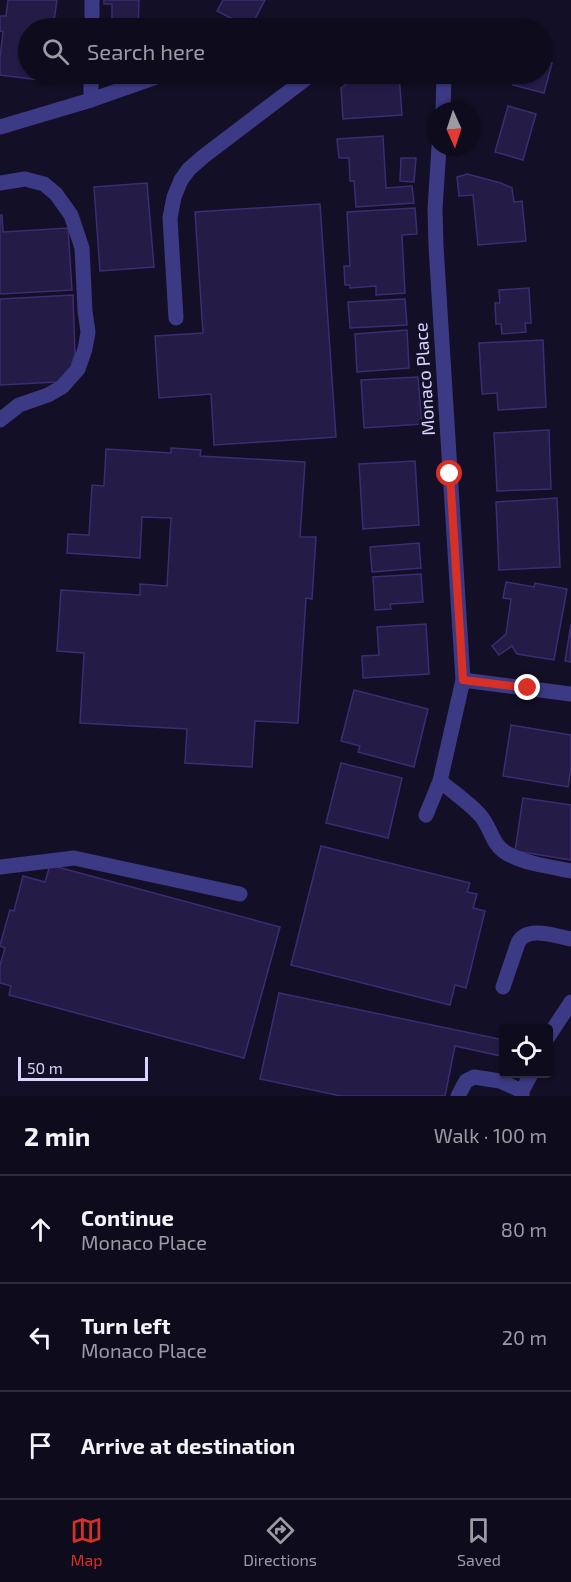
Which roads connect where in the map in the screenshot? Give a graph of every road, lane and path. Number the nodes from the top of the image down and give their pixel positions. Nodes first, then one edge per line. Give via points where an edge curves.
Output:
1 (92, 0) edge
2 (92, 18) edge
3 (91, 84) edge
4 (137, 84) edge
5 (299, 84) edge
6 (444, 84) edge
7 (91, 100) junction
8 (443, 102) edge
9 (0, 127) edge
10 (438, 156) edge
11 (0, 183) edge
12 (176, 318) dead end
13 (0, 420) edge
14 (463, 680) junction
15 (571, 694) edge
16 (440, 781) junction
17 (426, 815) dead end
18 (0, 867) edge
19 (571, 871) edge
20 (240, 894) dead end
21 (571, 939) edge
22 (503, 987) dead end
23 (571, 1002) edge
24 (553, 1031) edge
25 (529, 1078) edge
26 (522, 1094) edge
27 (458, 1096) edge

1 - 2 lane
3 - 7 lane
4 - 7 lane
5 - 12 lane via 204,156 181,180 171,218
6 - 8 lane
7 - 9 lane
10 - 14 lane, Monaco Place via 436,246
11 - 13 lane via 25,179 44,184 71,215 82,248 88,332 78,369 62,387 19,405
14 - 15 lane
14 - 16 lane, Monaco Place
16 - 17 lane, Monaco Place
16 - 19 lane via 480,814 499,848 529,862
18 - 20 lane via 74,858
21 - 22 lane via 542,934 520,938
23 - 24 lane
25 - 26 lane
26 - 27 lane via 500,1081 474,1077 466,1081

